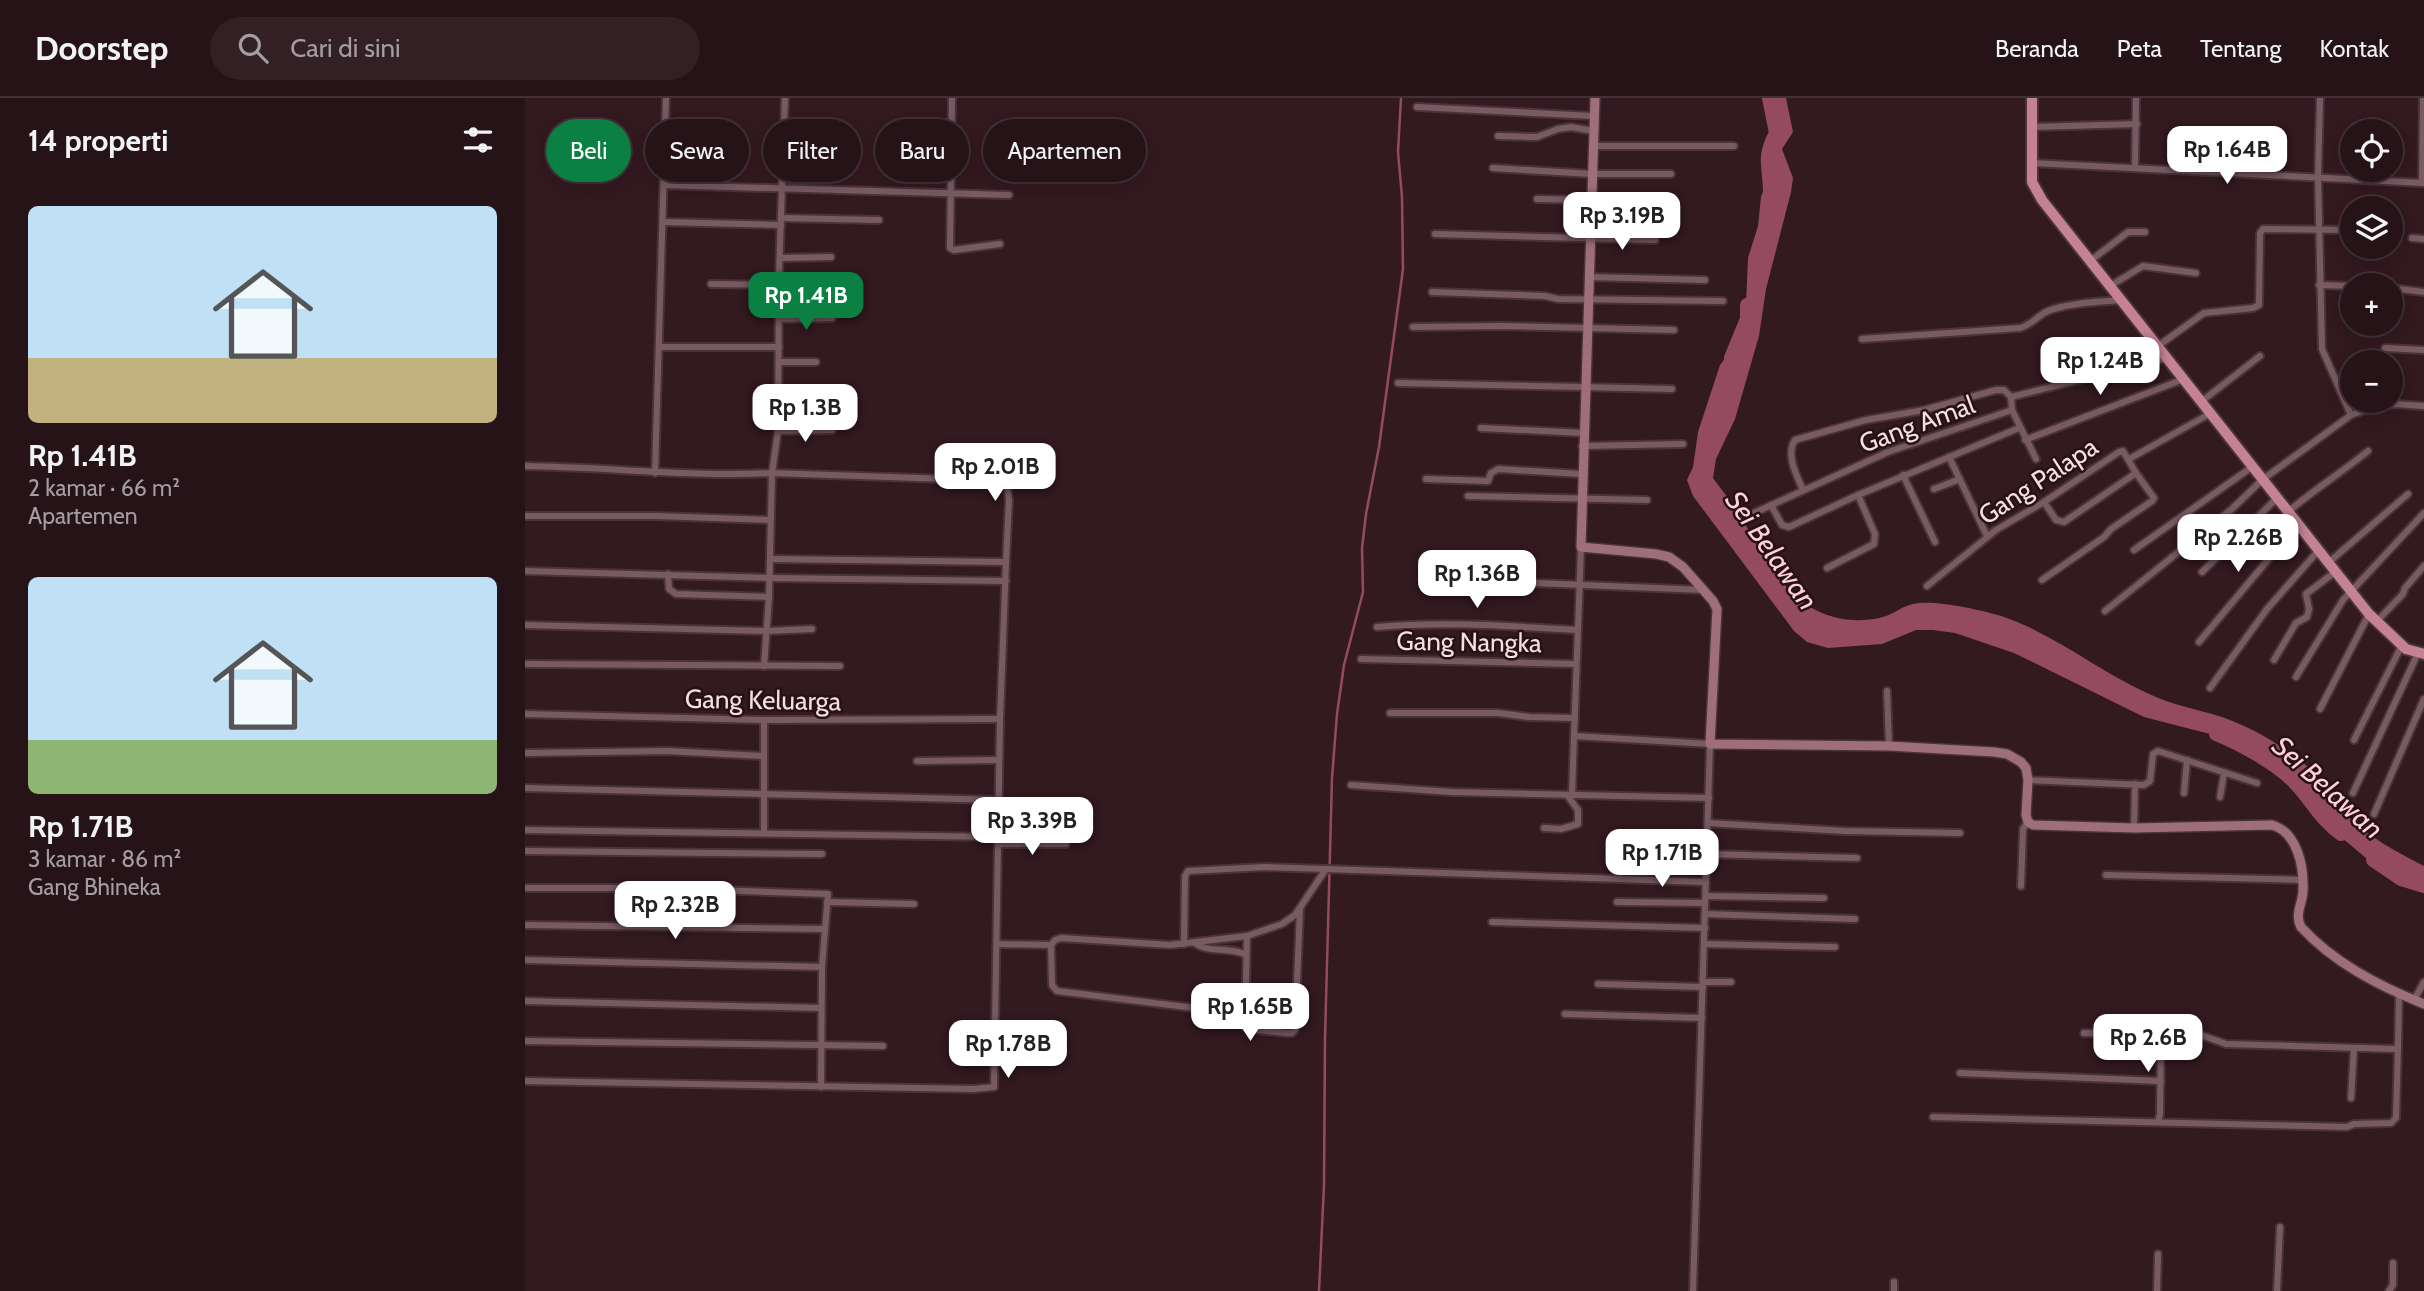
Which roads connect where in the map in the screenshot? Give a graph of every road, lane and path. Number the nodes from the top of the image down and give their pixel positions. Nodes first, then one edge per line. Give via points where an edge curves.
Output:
1 (666, 98) edge
2 (785, 98) edge
3 (952, 98) edge
4 (1595, 98) edge
5 (2032, 98) edge
6 (2136, 98) edge
7 (2320, 98) edge
8 (2423, 98) edge
9 (1417, 107) dead end
10 (1594, 116) junction
11 (665, 119) edge
12 (2137, 124) junction
13 (2031, 127) junction
14 (1593, 131) junction
15 (1497, 136) dead end
16 (1593, 146) junction
17 (1734, 146) dead end
18 (2031, 163) junction
19 (2135, 167) junction
20 (1493, 168) dead end
21 (1592, 174) junction
22 (1671, 174) dead end
23 (2318, 177) junction
24 (664, 182) edge
25 (2423, 183) edge
26 (664, 185) junction
27 (782, 188) junction
28 (950, 193) junction
29 (1009, 195) dead end
30 (1537, 199) dead end
31 (1591, 201) junction
32 (879, 220) dead end
33 (663, 222) junction
34 (781, 222) junction
35 (2320, 228) junction
36 (2340, 229) edge
37 (2145, 232) dead end
38 (1435, 234) dead end
39 (1590, 237) junction
40 (2412, 238) dead end
41 (2424, 239) edge
42 (1655, 240) dead end
43 (1000, 244) dead end
44 (831, 257) dead end
45 (780, 258) junction
46 (2090, 261) junction
47 (2196, 273) dead end
48 (1588, 278) junction
49 (1705, 280) dead end
50 (711, 284) dead end
51 (779, 285) junction
52 (2319, 285) junction
53 (2111, 286) junction
54 (2340, 286) edge
55 (2403, 289) edge
56 (1432, 292) dead end
57 (2424, 292) edge
58 (1588, 299) junction
59 (2121, 300) junction
60 (1723, 301) dead end
61 (832, 318) dead end
62 (779, 319) junction
63 (1413, 327) dead end
64 (1587, 328) junction
65 (1674, 330) dead end
66 (1863, 339) dead end
67 (2158, 346) junction
68 (660, 347) junction
69 (779, 347) junction
70 (2385, 348) dead end
71 (2424, 350) edge
72 (2260, 356) dead end
73 (2167, 358) junction
74 (779, 362) junction
75 (817, 362) dead end
76 (2184, 379) junction
77 (1398, 383) dead end
78 (1584, 386) junction
79 (1672, 389) dead end
80 (2011, 397) junction
81 (778, 398) junction
82 (843, 400) dead end
83 (2202, 401) junction
84 (2424, 406) edge
85 (2012, 410) junction
86 (2211, 413) junction
87 (2351, 415) junction
88 (1481, 428) dead end
89 (2019, 428) junction
90 (832, 430) dead end
91 (778, 431) junction
92 (1583, 433) junction
93 (2025, 440) junction
94 (1683, 444) dead end
95 (1582, 446) junction
96 (2368, 451) dead end
97 (1949, 457) junction
98 (2036, 459) dead end
99 (2129, 459) junction
100 (525, 466) edge
101 (2252, 467) junction
102 (656, 473) junction
103 (772, 473) junction
104 (2136, 473) junction
105 (1581, 474) junction
106 (1903, 475) junction
107 (1426, 479) dead end
108 (1960, 479) junction
109 (2262, 480) junction
110 (1934, 489) dead end
111 (1803, 491) junction
112 (2408, 494) dead end
113 (1858, 495) junction
114 (1468, 496) dead end
115 (2277, 498) junction
116 (1580, 499) junction
117 (1647, 500) dead end
118 (2044, 502) junction
119 (1772, 505) junction
120 (2289, 511) junction
121 (1754, 513) dead end
122 (2424, 513) edge
123 (525, 516) edge
124 (770, 520) junction
125 (2298, 524) junction
126 (1987, 536) junction
127 (1935, 542) dead end
128 (1581, 547) junction
129 (2134, 550) dead end
130 (2318, 551) junction
131 (770, 559) junction
132 (1006, 562) junction
133 (2424, 566) edge
134 (1827, 568) dead end
135 (2331, 568) junction
136 (525, 571) edge
137 (2202, 572) dead end
138 (668, 573) junction
139 (769, 578) junction
140 (2042, 580) dead end
141 (1006, 581) junction
142 (1536, 583) dead end
143 (1579, 583) junction
144 (1927, 586) dead end
145 (1703, 590) junction
146 (2351, 591) junction
147 (769, 597) junction
148 (2105, 611) dead end
149 (2373, 618) junction
150 (525, 625) edge
151 (1377, 627) dead end
152 (811, 629) dead end
153 (1577, 630) junction
154 (765, 631) junction
155 (2199, 642) dead end
156 (2402, 645) junction
157 (2421, 654) edge
158 (1361, 659) dead end
159 (2274, 660) dead end
160 (525, 664) edge
161 (1577, 664) junction
162 (764, 666) junction
163 (841, 666) dead end
164 (2296, 677) dead end
165 (2210, 688) dead end
166 (1887, 691) dead end
167 (2424, 699) edge
168 (2320, 709) dead end
169 (1390, 713) dead end
170 (525, 714) edge
171 (1575, 718) junction
172 (1000, 719) junction
173 (764, 720) junction
174 (1574, 736) junction
175 (2354, 740) dead end
176 (1710, 744) junction
177 (1889, 746) junction
178 (525, 752) edge
179 (763, 756) junction
180 (999, 760) junction
181 (918, 761) dead end
182 (2187, 761) junction
183 (2224, 773) junction
184 (2028, 780) junction
185 (2257, 783) dead end
186 (2135, 784) junction
187 (1351, 785) dead end
188 (525, 788) edge
189 (764, 793) junction
190 (2184, 793) dead end
191 (2353, 793) dead end
192 (1570, 795) junction
193 (2220, 797) dead end
194 (1709, 798) junction
195 (999, 800) junction
196 (2374, 814) dead end
197 (2028, 822) junction
198 (1708, 823) junction
199 (1544, 828) dead end
200 (2134, 828) junction
201 (525, 830) edge
202 (764, 833) junction
203 (1960, 833) dead end
204 (999, 840) junction
205 (1066, 844) dead end
206 (525, 851) edge
207 (822, 854) dead end
208 (1707, 854) junction
209 (1857, 858) dead end
210 (1328, 869) junction
211 (2106, 875) dead end
212 (2303, 880) junction
213 (1706, 883) junction
214 (2021, 886) dead end
215 (525, 888) edge
216 (1824, 898) dead end
217 (1706, 899) junction
218 (827, 902) junction
219 (1618, 902) dead end
220 (914, 904) dead end
221 (1300, 910) junction
222 (1705, 914) junction
223 (1855, 919) dead end
224 (1492, 922) dead end
225 (525, 925) edge
226 (1705, 928) junction
227 (825, 929) junction
228 (1247, 936) junction
229 (1195, 943) junction
230 (997, 944) junction
231 (1184, 944) junction
232 (1704, 944) junction
233 (1051, 945) junction
234 (1835, 947) dead end
235 (1246, 955) junction
236 (525, 960) edge
237 (822, 967) junction
238 (1731, 982) dead end
239 (2424, 982) edge
240 (1598, 984) dead end
241 (1703, 984) junction
242 (2399, 994) junction
243 (2414, 1000) junction
244 (525, 1001) edge
245 (2424, 1004) edge
246 (821, 1007) junction
247 (1243, 1014) junction
248 (1565, 1014) dead end
249 (1702, 1018) junction
250 (2084, 1033) dead end
251 (2161, 1034) junction
252 (525, 1041) edge
253 (820, 1045) junction
254 (883, 1046) dead end
255 (2398, 1047) junction
256 (2354, 1048) junction
257 (1960, 1073) dead end
258 (525, 1081) edge
259 (2161, 1081) junction
260 (821, 1087) junction
261 (2351, 1098) dead end
262 (1933, 1117) dead end
263 (2158, 1122) junction
264 (2280, 1227) dead end
265 (2158, 1254) dead end
266 (2393, 1263) dead end
267 (1894, 1282) dead end
268 (1693, 1291) edge
269 (1894, 1291) edge
270 (2157, 1291) edge
271 (2277, 1291) edge
272 (2389, 1291) edge

1 - 11 street
2 - 27 street
3 - 28 street
4 - 10 street
5 - 13 main road
6 - 12 street
7 - 23 street
8 - 25 street
9 - 10 street
10 - 14 street
12 - 13 street
12 - 19 street
13 - 18 main road
14 - 15 street via 1571,127 1537,137
14 - 16 street
16 - 17 street
16 - 21 street
18 - 19 street
18 - 46 main road via 2035,190
19 - 23 street
20 - 21 street
21 - 22 street
21 - 31 street
23 - 25 street
23 - 35 street
24 - 26 street
26 - 27 street
26 - 33 street
27 - 28 street
27 - 34 street
28 - 29 street
28 - 43 street via 950,248
30 - 31 street
31 - 39 street
32 - 34 street
33 - 34 street
33 - 68 street
34 - 45 street
35 - 36 street
35 - 52 street
35 - 67 street via 2263,229 2259,305 2199,316
37 - 46 street via 2128,232
38 - 39 street
39 - 42 street
39 - 48 street
40 - 41 street
44 - 45 street
45 - 51 street
46 - 53 main road
47 - 53 street via 2143,265
48 - 49 street
48 - 58 street
50 - 51 street
51 - 62 street
52 - 54 street
52 - 87 street via 2322,349
53 - 59 main road
55 - 57 street
56 - 58 street
58 - 60 street
58 - 64 street
59 - 66 street via 2051,310 2020,328
59 - 67 main road
61 - 62 street
62 - 69 street
63 - 64 street
64 - 65 street
64 - 78 street
67 - 73 main road
68 - 69 street
68 - 102 street
69 - 74 street
70 - 71 street
72 - 83 street
73 - 76 main road
73 - 80 street, Gang Amal
74 - 75 street
74 - 81 street
76 - 83 main road
76 - 93 street
77 - 78 street
78 - 79 street
78 - 92 street
80 - 85 street, Gang Amal
80 - 111 street via 1996,390 1795,440 1791,446 1794,468
81 - 82 street
81 - 91 street
83 - 86 main road
84 - 87 street via 2376,406
85 - 89 street
85 - 111 street, Gang Amal via 1888,452
86 - 99 street, Gang Palapa
86 - 101 main road
87 - 109 street
88 - 92 street
89 - 93 street
89 - 97 street
90 - 91 street
91 - 103 street
92 - 95 street
93 - 98 street
94 - 95 street
95 - 105 street
96 - 120 street
97 - 106 street
97 - 108 street
99 - 104 street
99 - 118 street, Gang Palapa via 2119,452
100 - 102 street
101 - 109 main road
101 - 129 street
102 - 103 street
103 - 124 street
103 - 132 street via 1006,481
104 - 118 street via 2064,522 2056,520
104 - 140 street via 2152,501
105 - 107 street via 1497,469 1488,481
105 - 116 street
106 - 113 street
106 - 127 street
108 - 110 street
108 - 126 street
109 - 115 main road
109 - 148 street
111 - 119 street, Gang Amal
112 - 135 street
113 - 119 street via 1787,528
113 - 134 street via 1875,534 1874,544
114 - 116 street
115 - 120 main road
115 - 137 street
116 - 117 street
116 - 128 street
118 - 126 street, Gang Palapa
119 - 121 street, Gang Amal
120 - 125 main road
122 - 146 street
123 - 124 street
124 - 131 street
125 - 130 main road
125 - 155 street
126 - 144 street, Gang Palapa
128 - 143 street
128 - 145 street via 1669,558 1683,566
130 - 135 main road
130 - 165 street via 2267,609
131 - 132 street
131 - 139 street
132 - 141 street
133 - 149 street via 2402,596
135 - 146 main road
135 - 159 street via 2306,594 2307,617 2295,623
136 - 138 street
138 - 139 street
138 - 147 street via 670,589 676,594
139 - 141 street
139 - 147 street
141 - 172 street
142 - 143 street
143 - 145 street
143 - 153 street
145 - 176 street via 1717,609
146 - 149 main road
146 - 164 street
147 - 154 street
149 - 156 main road
149 - 168 street
150 - 154 street
151 - 153 street via 1431,623
152 - 154 street
153 - 161 street
154 - 162 street
156 - 157 main road
156 - 175 street
157 - 191 street
158 - 161 street, Gang Nangka
160 - 162 street
161 - 171 street
162 - 163 street
166 - 177 street
167 - 196 street
169 - 171 street
170 - 173 street, Gang Keluarga
171 - 174 street
172 - 173 street, Gang Keluarga
172 - 180 street
173 - 179 street
174 - 176 street
174 - 192 street
176 - 177 street
176 - 194 street
177 - 184 street via 2007,754 2026,768
178 - 179 street
179 - 189 street
180 - 181 street
180 - 195 street
182 - 183 street
182 - 186 street via 2155,752 2150,781
182 - 190 street
183 - 185 street
183 - 193 street
184 - 186 street
184 - 197 street
186 - 200 street
187 - 192 street
188 - 189 street
189 - 195 street
189 - 202 street
192 - 194 street
192 - 199 street via 1579,810 1578,824
194 - 198 street
195 - 204 street
197 - 200 street
197 - 214 street via 2023,829
198 - 203 street
198 - 208 street
200 - 212 street via 2282,828 2294,844
201 - 202 street
202 - 204 street
204 - 205 street
204 - 230 street
206 - 207 street
208 - 209 street
208 - 213 street
210 - 213 street
210 - 221 street
210 - 231 street via 1188,872
211 - 212 street
212 - 242 street via 2298,909 2301,927 2360,975
213 - 217 street
215 - 218 street via 828,894
216 - 217 street
217 - 219 street
217 - 222 street
218 - 220 street
218 - 227 street
221 - 228 street via 1282,924
221 - 247 street via 1295,1030 1248,1029
222 - 223 street
222 - 226 street
224 - 226 street
225 - 227 street
226 - 232 street
227 - 237 street
228 - 229 street
228 - 235 street
229 - 231 street
229 - 235 street
230 - 233 street
230 - 260 street via 994,1087
231 - 233 street via 1061,938
232 - 234 street
232 - 241 street
233 - 247 street via 1052,985 1057,991
235 - 247 street
236 - 237 street
237 - 246 street
238 - 241 street
239 - 243 street
240 - 241 street
241 - 249 street
242 - 243 street
242 - 255 street
243 - 245 street
244 - 246 street
246 - 253 street
248 - 249 street
249 - 268 street
250 - 251 street
251 - 256 street via 2198,1034 2226,1044
251 - 259 street
252 - 253 street
253 - 254 street
253 - 260 street
255 - 256 street
255 - 263 street via 2396,1118 2391,1123 2347,1127
256 - 261 street
257 - 259 street
258 - 260 street
259 - 263 street
262 - 263 street
264 - 271 street
265 - 270 street
266 - 272 street
267 - 269 street

